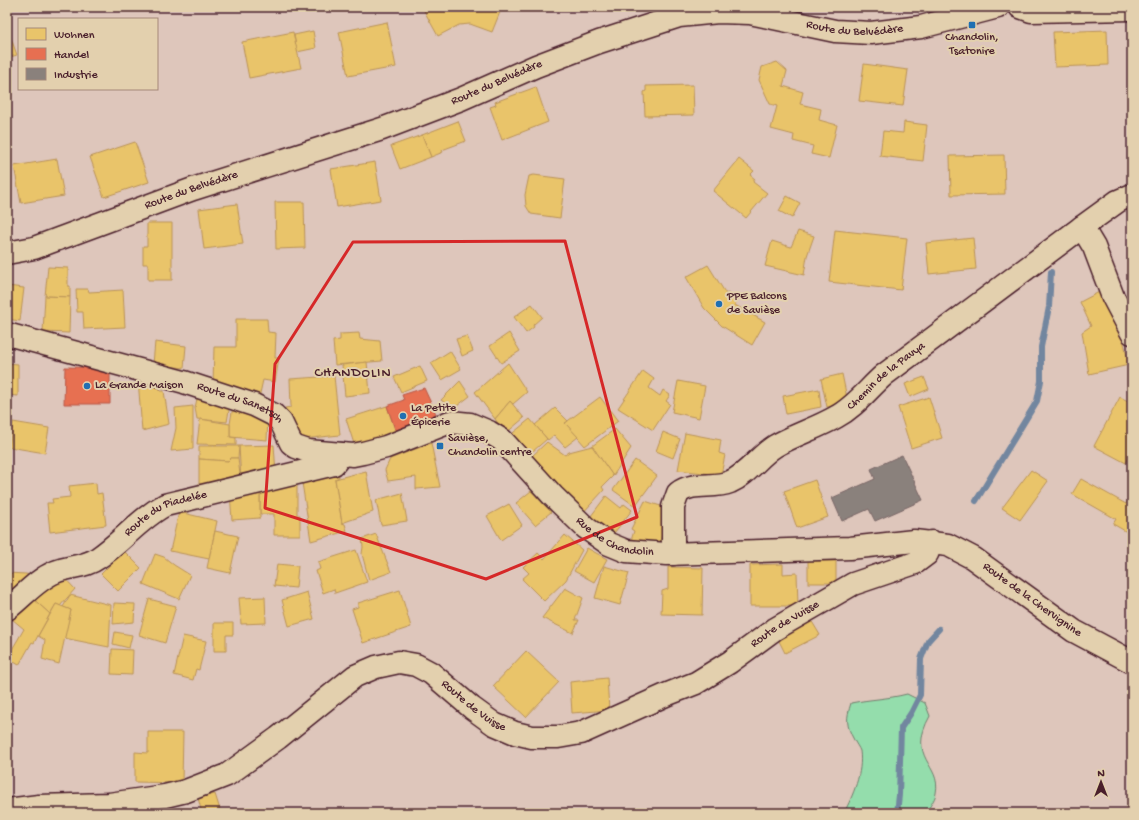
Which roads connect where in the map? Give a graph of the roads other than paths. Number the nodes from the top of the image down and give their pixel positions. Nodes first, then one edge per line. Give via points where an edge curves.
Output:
1 (998, 7) edge
2 (1020, 7) edge
3 (1132, 9) edge
4 (1132, 195) edge
5 (1082, 227) junction
6 (7, 253) edge
7 (1132, 333) edge
8 (7, 334) edge
9 (342, 454) junction
10 (932, 542) junction
11 (673, 554) junction
12 (7, 610) edge
13 (1132, 662) edge
14 (7, 810) edge

1 - 6 street, Route du Belvédère via 921,27 871,33 835,31 750,13 718,12 680,16 599,42 461,99 356,138 193,189 34,248
2 - 3 street via 1031,11
4 - 5 street, Chemin de la Pavya via 1118,201
5 - 7 street via 1094,247 1113,297
5 - 11 street, Chemin de la Pavya via 884,375 855,404 837,417 775,446 730,482 687,488 678,493 673,507
8 - 9 street, Route du Sanetsch via 229,396 274,415 281,422 288,439 296,447 308,451
9 - 11 street, Rue de Chandolin via 371,452 450,422 470,424 502,440 568,511 602,541 636,553
9 - 12 street, Route du Piadelée via 334,464 165,505 148,514 116,545 97,559 54,572 38,582
10 - 11 street, Rue de Chandolin via 900,541 850,548
10 - 13 street, Route de la Chervignine via 965,552 1074,631
10 - 14 street, Route de Vuisse via 927,554 920,561 853,584 775,629 696,683 581,733 558,737 532,737 514,732 494,724 431,673 416,665 399,662 376,667 355,676 227,775 186,791 109,804 39,806

